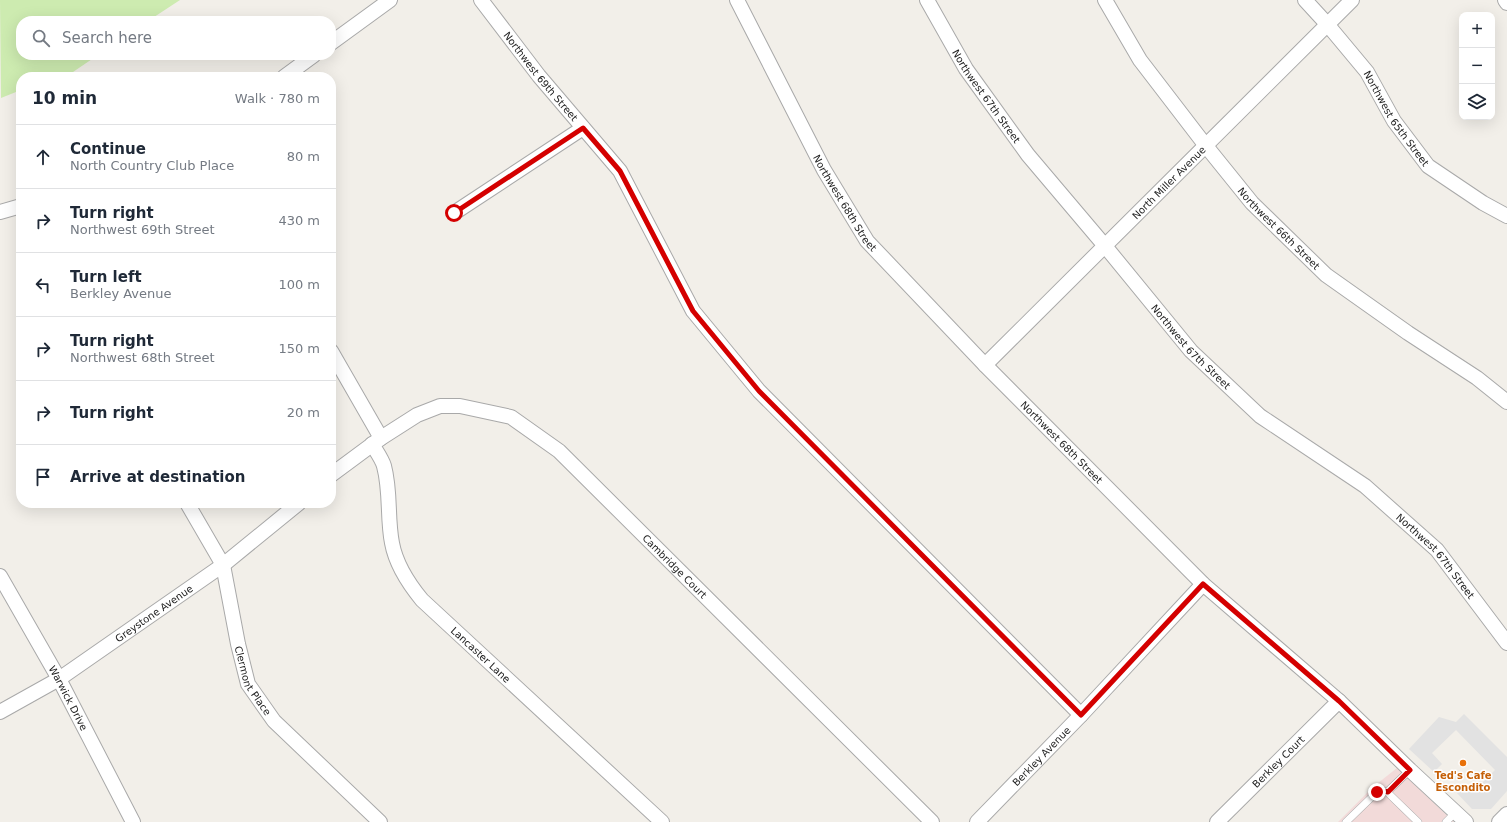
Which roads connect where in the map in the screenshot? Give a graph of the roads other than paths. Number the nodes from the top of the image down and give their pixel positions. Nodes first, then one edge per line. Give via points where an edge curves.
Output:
1 (390, 0) edge
2 (481, 0) edge
3 (737, 0) edge
4 (927, 0) edge
5 (1106, 0) edge
6 (1305, 0) edge
7 (1352, 0) edge
8 (1505, 0) edge
9 (1507, 3) edge
10 (1327, 24) junction
11 (336, 39) edge
12 (307, 60) edge
13 (291, 72) edge
14 (583, 128) junction
15 (1206, 146) junction
16 (16, 207) edge
17 (0, 212) edge
18 (454, 213) dead end
19 (1507, 216) edge
20 (1105, 246) junction
21 (336, 361) edge
22 (985, 365) junction
23 (1507, 402) edge
24 (377, 442) junction
25 (336, 471) edge
26 (191, 508) edge
27 (293, 508) edge
28 (223, 565) junction
29 (0, 576) edge
30 (1203, 584) junction
31 (1507, 643) edge
32 (59, 679) junction
33 (1339, 701) junction
34 (0, 712) edge
35 (1081, 715) junction
36 (1410, 770) junction
37 (1388, 792) junction
38 (1507, 814) edge
39 (1461, 817) edge
40 (133, 822) edge
41 (380, 822) edge
42 (662, 822) edge
43 (932, 822) edge
44 (977, 822) edge
45 (1217, 822) edge
46 (1346, 822) edge
47 (1418, 822) edge
48 (1446, 822) edge
49 (1499, 822) edge

1 - 11 street
2 - 14 street, Northwest 69th Street via 539,76
3 - 22 street, Northwest 68th Street via 824,170 867,241
4 - 20 street, Northwest 67th Street via 966,69 1028,156
5 - 15 street, Northwest 66th Street via 1140,60
6 - 10 street, Northwest 65th Street
7 - 10 street, North Miller Avenue
8 - 9 street
10 - 15 street, North Miller Avenue
10 - 19 street, Northwest 65th Street via 1367,72 1394,122 1428,166
12 - 13 street
14 - 18 street
14 - 35 street, Northwest 69th Street via 620,171 693,311 759,391
15 - 20 street, North Miller Avenue
15 - 23 street, Northwest 66th Street via 1252,203 1326,275 1477,378
16 - 17 street
20 - 22 street, North Miller Avenue
20 - 31 street, Northwest 67th Street via 1191,351 1260,416 1365,486 1437,550
21 - 24 street, Lancaster Lane
22 - 30 street, Northwest 68th Street
24 - 25 street
24 - 42 street, Lancaster Lane via 389,488 392,543 408,584 422,600
24 - 43 street, Cambridge Court via 417,415 440,406 460,406 511,417 559,451
26 - 28 street, Clermont Place
27 - 28 street, Greystone Avenue
28 - 32 street, Greystone Avenue
28 - 41 street, Clermont Place via 248,684 274,721
29 - 32 street, Warwick Drive
30 - 33 street, Northwest 68th Street
30 - 35 street, Berkley Avenue
32 - 34 street, Greystone Avenue
32 - 40 street, Warwick Drive
33 - 36 street, Northwest 68th Street
33 - 45 street, Berkley Court
35 - 44 street, Berkley Avenue
36 - 37 lane
36 - 39 street, Northwest 68th Street
37 - 46 lane via 1377,792
37 - 47 lane
38 - 49 street
39 - 48 lane

